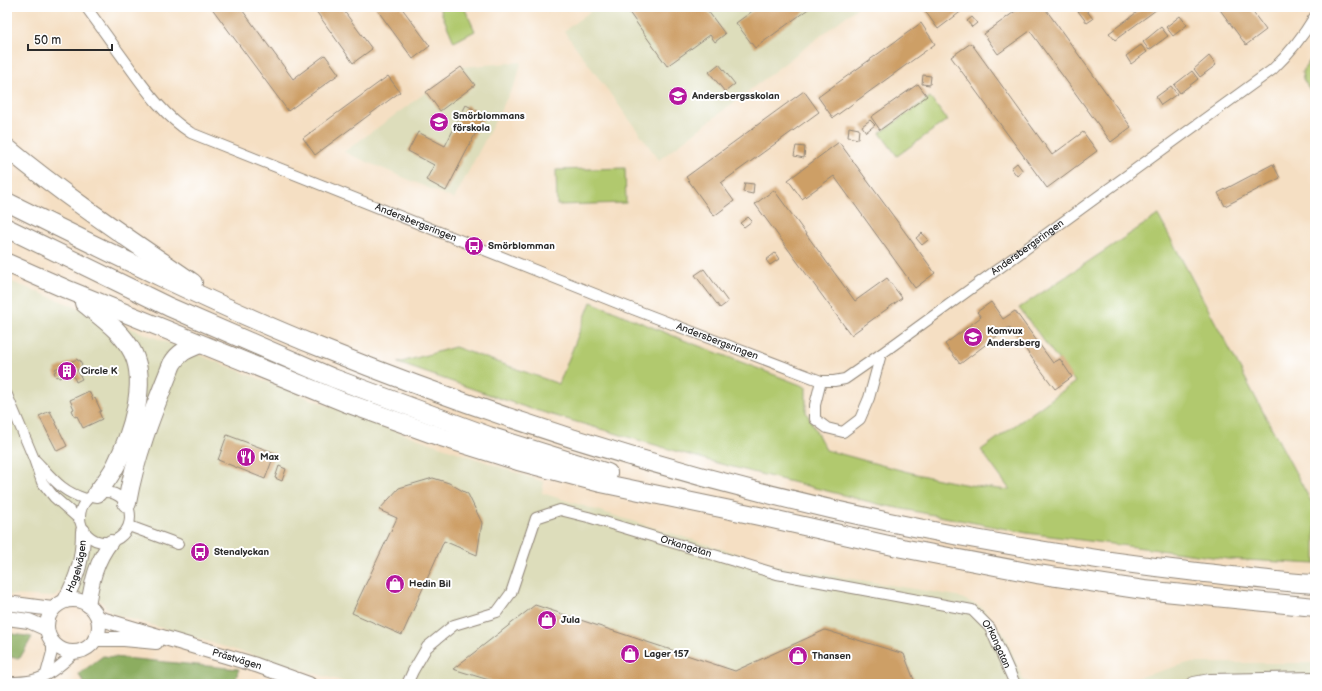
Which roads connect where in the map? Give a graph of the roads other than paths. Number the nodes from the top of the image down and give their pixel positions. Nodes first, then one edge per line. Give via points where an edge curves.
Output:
1 (86, 7) edge
2 (1315, 16) edge
3 (7, 148) edge
4 (7, 202) edge
5 (7, 228) edge
6 (7, 263) edge
7 (66, 289) junction
8 (231, 310) junction
9 (200, 344) junction
10 (881, 354) junction
11 (821, 381) junction
12 (7, 395) edge
13 (34, 459) junction
14 (92, 496) junction
15 (126, 503) junction
16 (759, 516) junction
17 (81, 525) junction
18 (129, 526) junction
19 (111, 542) junction
20 (178, 544) dead end
21 (1315, 584) edge
22 (65, 600) junction
23 (7, 603) edge
24 (88, 605) junction
25 (1315, 607) edge
26 (52, 609) junction
27 (7, 618) edge
28 (98, 618) junction
29 (49, 636) junction
30 (95, 639) junction
31 (186, 645) junction
32 (75, 652) junction
33 (46, 674) junction
34 (1315, 679) edge
35 (7, 682) edge
36 (309, 684) edge
37 (407, 684) edge
38 (1015, 684) edge
39 (1194, 684) edge

1 - 11 street, Andersbergsringen via 166,114 191,133 625,306
2 - 10 street, Andersbergsringen via 1288,55 1272,70
3 - 8 highway via 104,222
4 - 8 highway
5 - 16 highway via 169,307 333,378 489,436 642,484
6 - 7 highway
7 - 9 highway
7 - 14 highway via 124,338 138,367 137,401 127,437 116,466
8 - 21 highway via 395,377 512,419 765,494 908,526 1040,551 1148,567
9 - 15 highway via 182,352 172,364 136,461
9 - 16 highway via 364,410 518,461 601,483
10 - 11 street, Andersbergsringen via 845,378
10 - 11 street via 869,398 860,419 843,432 827,428 815,419 815,405
12 - 13 street
13 - 14 street via 73,495
13 - 17 street via 42,482
14 - 15 street via 104,491 117,494
14 - 17 street via 80,512
15 - 18 street via 130,510
16 - 25 highway via 902,548 1037,574 1144,590
17 - 19 street via 88,537 95,541
17 - 22 street, Hagelvägen via 83,550 78,570
18 - 19 street via 125,533
18 - 20 street
19 - 24 street, Hagelvägen via 96,565
22 - 24 street via 73,599
22 - 26 street
23 - 26 street
24 - 28 street
26 - 29 street via 46,622
27 - 29 street via 29,621
28 - 30 street
28 - 31 street, Prästvägen
29 - 32 street via 62,650
29 - 33 street via 52,652
30 - 31 street, Prästvägen
30 - 32 street via 87,648
31 - 36 street, Prästvägen via 256,665
32 - 33 street via 61,666
33 - 35 street via 33,680
34 - 39 street via 1210,681
37 - 38 street, Orkangatan via 427,647 454,625 497,612 511,593 536,518 560,510 777,574 972,610 990,628

